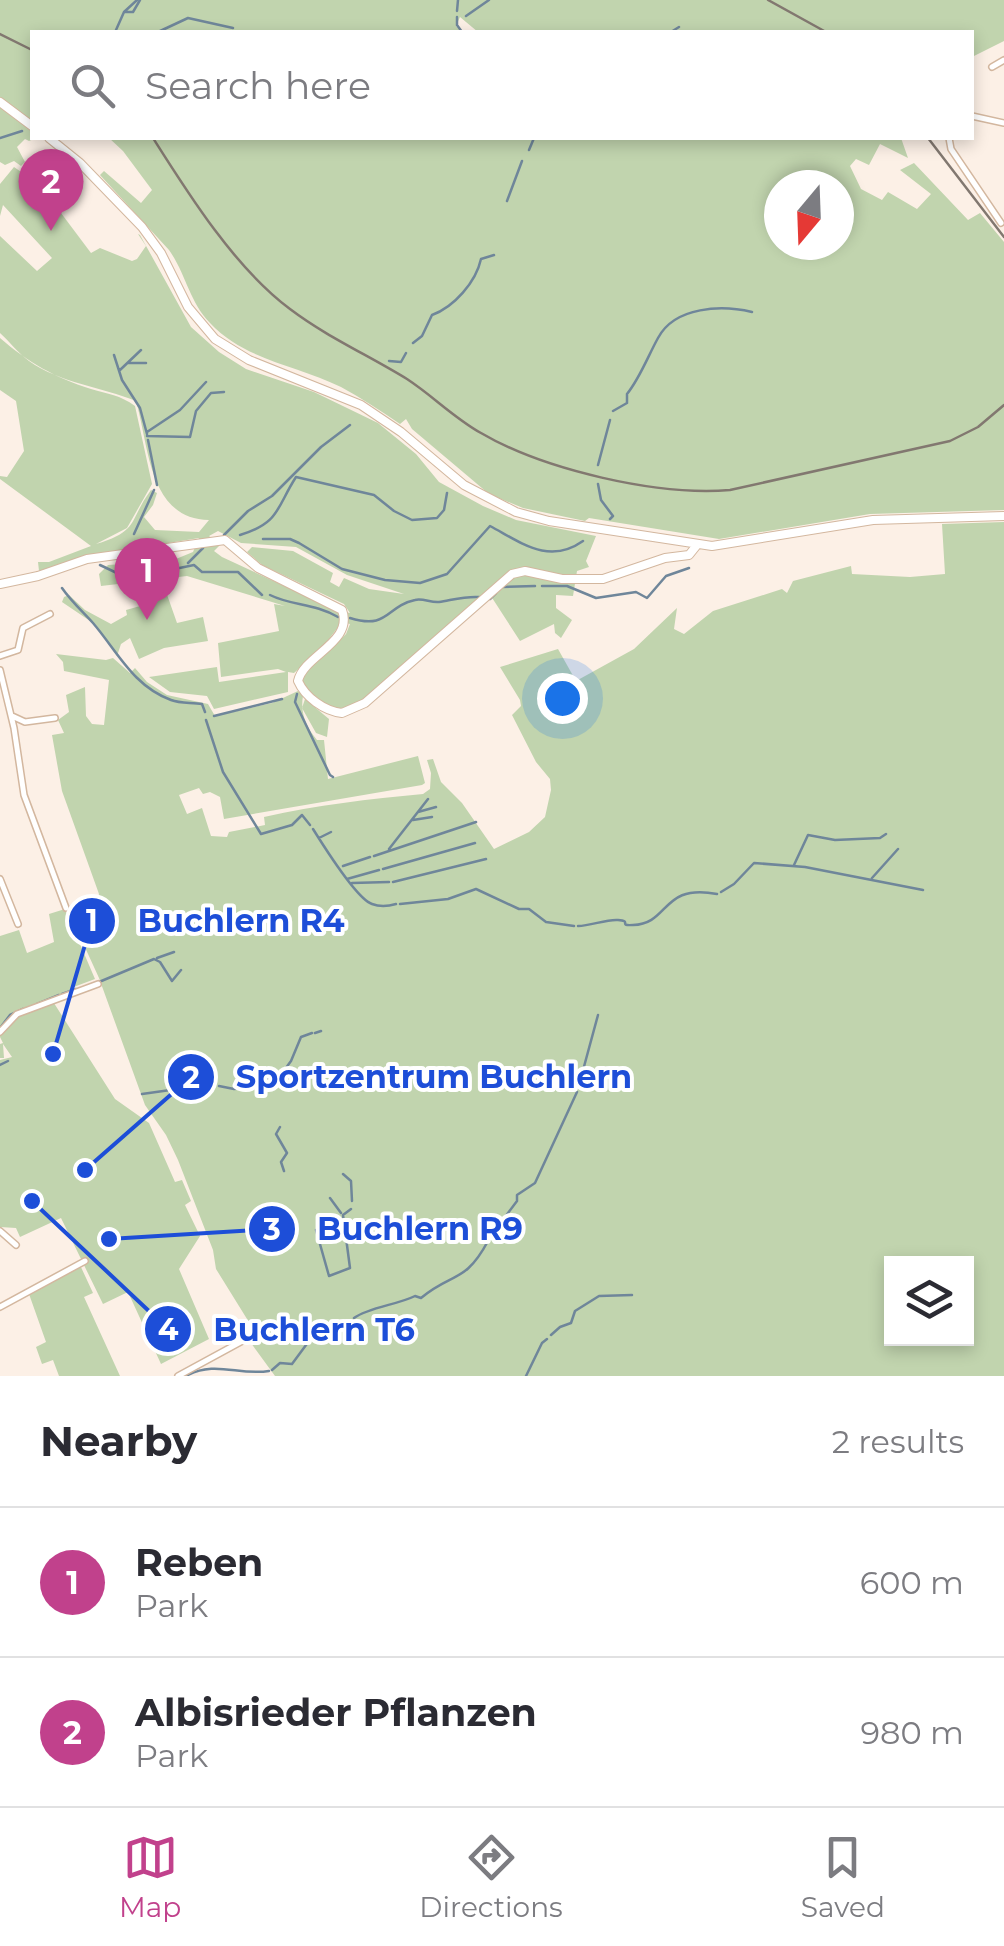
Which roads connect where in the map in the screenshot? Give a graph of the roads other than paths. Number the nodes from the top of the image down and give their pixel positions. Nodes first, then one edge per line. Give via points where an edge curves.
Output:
1 (1004, 60) edge
2 (992, 67) dead end
3 (0, 102) edge
4 (974, 116) edge
5 (1004, 123) edge
6 (30, 124) edge
7 (51, 140) edge
8 (950, 140) edge
9 (1002, 223) dead end
10 (1004, 516) edge
11 (697, 545) junction
12 (0, 584) edge
13 (50, 614) dead end
14 (0, 656) edge
15 (0, 670) edge
16 (12, 716) junction
17 (55, 718) dead end
18 (0, 879) edge
19 (66, 908) dead end
20 (18, 924) dead end
21 (98, 984) dead end
22 (0, 1032) edge
23 (0, 1231) edge
24 (16, 1244) dead end
25 (84, 1261) dead end
26 (0, 1307) edge
27 (246, 1339) dead end
28 (178, 1376) edge

1 - 2 street
3 - 6 main road
4 - 5 street
7 - 11 main road via 142,228 195,317 237,354 361,405 464,485 504,507 549,521
8 - 9 street
10 - 11 main road via 873,520 734,545
11 - 12 main road via 689,555 611,578 508,576 362,706 342,713 320,705 298,681 301,670 342,631 342,610 263,571 228,541 87,559
13 - 14 street via 23,628 18,650
15 - 16 street
16 - 17 street via 25,722
16 - 19 street via 24,795
18 - 20 street
21 - 22 street via 17,1014
23 - 24 street
25 - 26 street
27 - 28 street

